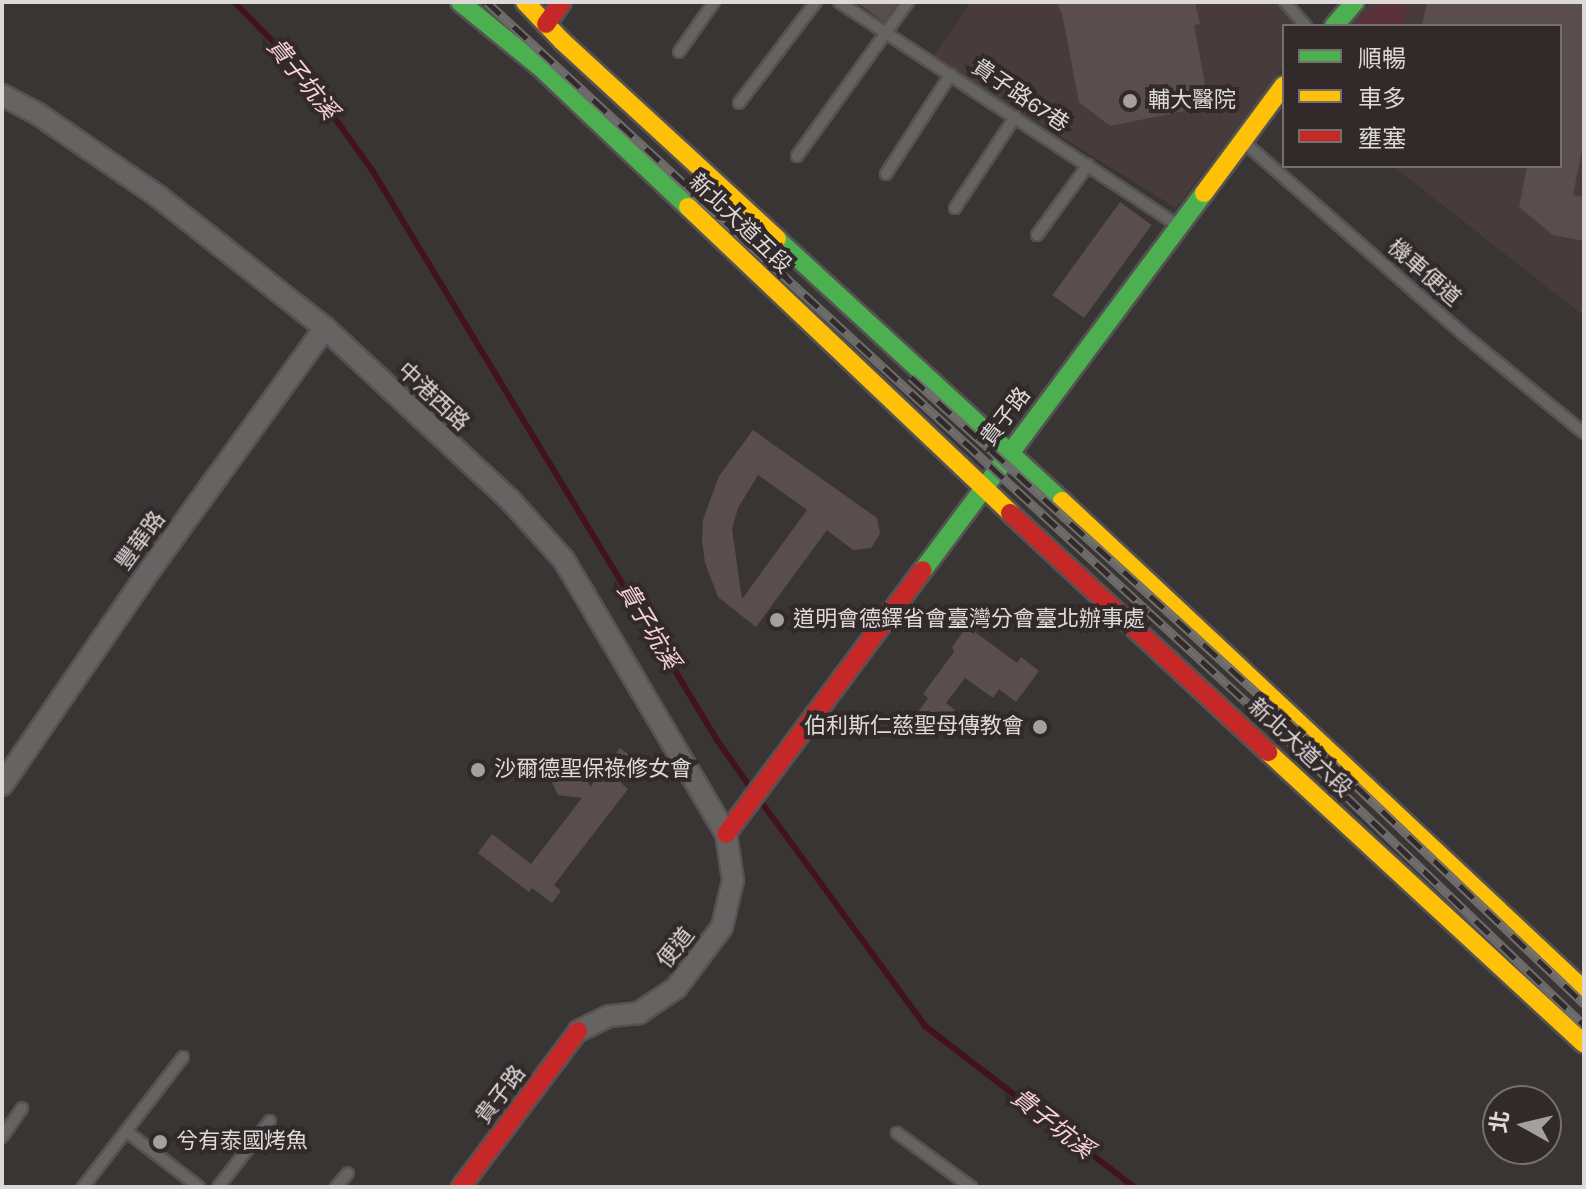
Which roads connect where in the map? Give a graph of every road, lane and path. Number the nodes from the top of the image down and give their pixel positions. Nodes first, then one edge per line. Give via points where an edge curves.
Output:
1 (460, 2) edge
2 (562, 2) edge
3 (714, 2) edge
4 (816, 2) edge
5 (839, 2) edge
6 (908, 2) edge
7 (1285, 2) edge
8 (1355, 2) edge
9 (527, 3) edge
10 (1304, 24) edge
11 (1336, 24) edge
12 (535, 31) junction
13 (885, 31) junction
14 (679, 52) dead end
15 (540, 67) junction
16 (951, 74) junction
17 (1282, 88) edge
18 (2, 95) edge
19 (739, 103) dead end
20 (1015, 117) junction
21 (1242, 140) junction
22 (797, 156) dead end
23 (1088, 165) junction
24 (886, 174) dead end
25 (955, 208) dead end
26 (1177, 225) junction
27 (1037, 235) dead end
28 (325, 328) junction
29 (1584, 433) edge
30 (1009, 452) junction
31 (982, 487) junction
32 (2, 785) edge
33 (726, 834) junction
34 (1584, 990) edge
35 (578, 1031) joint
36 (1584, 1044) edge
37 (183, 1057) dead end
38 (22, 1108) dead end
39 (270, 1121) dead end
40 (126, 1131) junction
41 (897, 1133) dead end
42 (2, 1137) edge
43 (348, 1173) dead end
44 (83, 1187) edge
45 (199, 1187) edge
46 (218, 1187) edge
47 (336, 1187) edge
48 (461, 1187) edge
49 (971, 1187) edge

1 - 15 main road, 新北大道五段
2 - 12 main road
3 - 14 lane
4 - 19 lane
5 - 13 lane, 貴子路67巷
6 - 13 lane
7 - 10 lane
8 - 11 main road
9 - 12 main road
12 - 15 main road
12 - 30 main road, 新北大道五段 via 562,41
13 - 16 lane, 貴子路67巷
13 - 22 lane
15 - 31 main road, 新北大道五段
16 - 20 lane, 貴子路67巷
16 - 24 lane
17 - 21 main road, 貴子路
18 - 28 street, 中港西路 via 159,197
20 - 23 lane, 貴子路67巷
20 - 25 lane
21 - 26 main road, 貴子路
21 - 29 lane, 機車便道
23 - 26 lane, 貴子路67巷
23 - 27 lane
26 - 30 main road, 貴子路
28 - 32 street, 豐華路
28 - 33 street, 中港西路 via 511,501 564,560
30 - 31 main road, 貴子路
30 - 34 main road, 新北大道六段
31 - 33 main road, 貴子路
31 - 36 main road, 新北大道六段
33 - 35 street, 便道 via 733,880 722,927 658,1004
35 - 48 main road, 貴子路
37 - 40 lane
38 - 42 lane
39 - 46 lane
40 - 44 lane
40 - 45 lane
41 - 49 lane
43 - 47 lane

